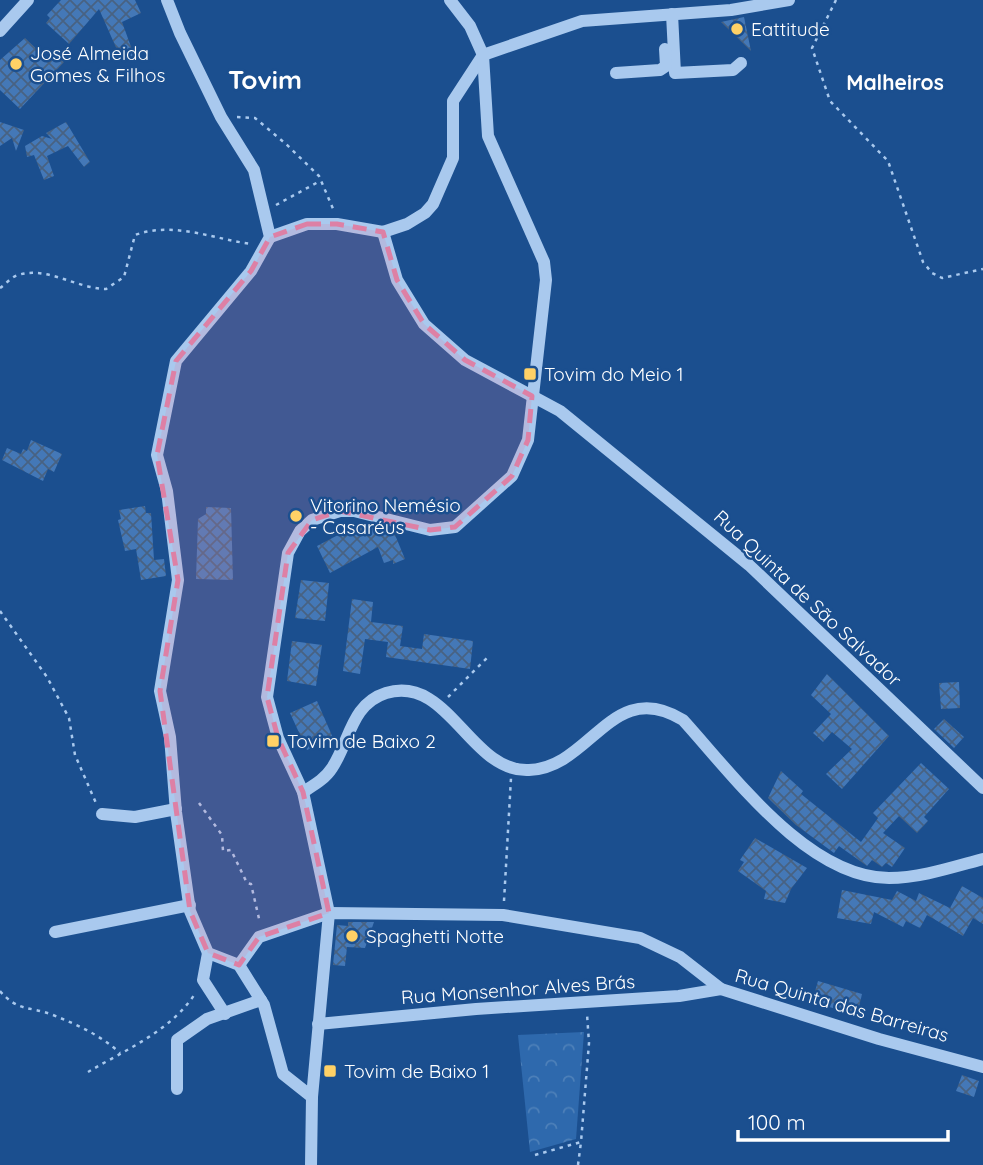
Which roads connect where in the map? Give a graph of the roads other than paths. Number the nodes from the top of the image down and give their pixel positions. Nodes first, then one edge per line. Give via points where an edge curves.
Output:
1 (28, 0) edge
2 (167, 0) edge
3 (450, 0) edge
4 (789, 0) edge
5 (667, 14) junction
6 (0, 30) edge
7 (483, 55) junction
8 (741, 63) dead end
9 (616, 73) dead end
10 (383, 232) junction
11 (267, 241) junction
12 (532, 396) junction
13 (983, 788) edge
14 (303, 792) junction
15 (176, 809) junction
16 (102, 814) road end
17 (983, 859) edge
18 (190, 905) junction
19 (329, 913) junction
20 (55, 932) dead end
21 (208, 953) junction
22 (239, 965) junction
23 (721, 989) junction
24 (261, 1000) junction
25 (225, 1014) junction
26 (318, 1024) junction
27 (983, 1066) edge
28 (177, 1089) dead end
29 (312, 1097) junction
30 (311, 1165) edge

1 - 6 street
2 - 11 street via 221,117 254,170
3 - 7 street via 470,26
4 - 5 street
5 - 7 street via 582,21
5 - 8 street via 675,73 733,70
5 - 9 street via 666,66
7 - 10 street via 453,101 453,158 433,204 407,224
7 - 12 street via 488,136 544,262 546,280
10 - 11 street via 307,224
10 - 12 street, Rua Quinta de São Salvador via 397,280 424,324 465,360
11 - 15 street via 251,271 176,361 157,455 167,491 178,580 160,691 170,737
12 - 13 street, Rua Quinta de São Salvador via 560,411 749,565
12 - 14 street via 528,440 512,477 455,527 430,530 340,511 312,520 300,531 288,553 267,697 278,738
14 - 17 street via 332,768 359,711 370,701 401,691 431,699 487,753 514,769 548,767 633,709 666,709 683,720 770,816 827,860 872,877 891,878
14 - 19 street
15 - 16 street via 135,817
15 - 18 street
18 - 20 street
18 - 21 street
19 - 22 street, Rua Quinta das Barreiras via 259,937
19 - 23 street, Rua Quinta das Barreiras via 503,915 640,938 680,957
19 - 26 street
21 - 22 street
21 - 25 street via 203,981
22 - 24 street
23 - 26 street, Rua Monsenhor Alves Brás
23 - 27 street, Rua Quinta das Barreiras
24 - 25 street
24 - 29 street via 283,1074
25 - 28 street via 207,1019 177,1040
26 - 29 street
29 - 30 street

